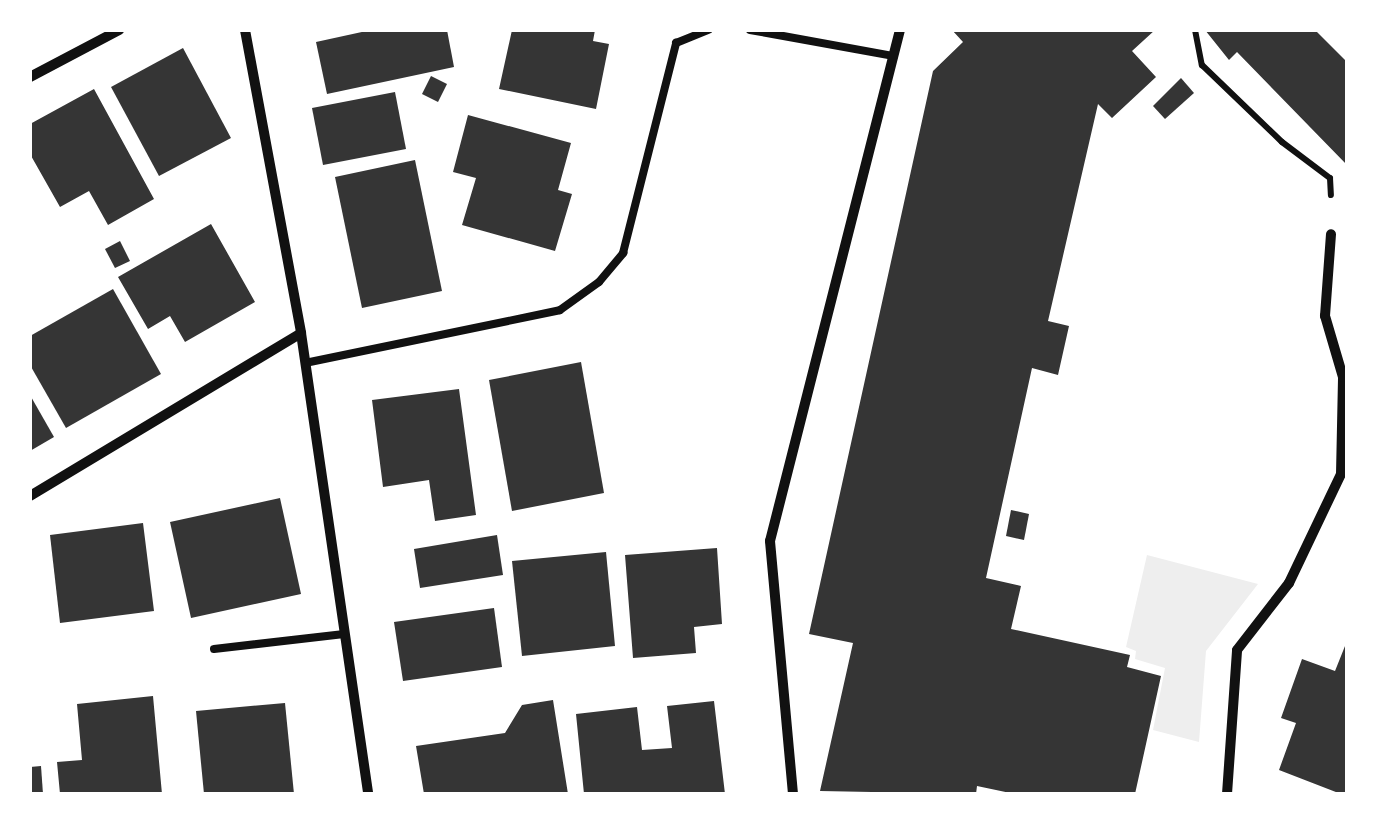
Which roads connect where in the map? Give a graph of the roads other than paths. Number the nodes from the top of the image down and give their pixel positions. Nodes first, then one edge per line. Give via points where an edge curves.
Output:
1 (119, 30) edge
2 (245, 30) edge
3 (708, 30) edge
4 (750, 30) edge
5 (900, 30) edge
6 (893, 56) junction
7 (30, 77) edge
8 (1331, 234) road end
9 (301, 333) junction
10 (305, 363) junction
11 (30, 496) edge
12 (344, 634) junction
13 (214, 649) dead end
14 (368, 794) edge
15 (793, 794) edge
16 (1228, 794) edge

1 - 7 street
2 - 9 street
3 - 10 lane via 676,44 623,253 600,282 560,310
4 - 6 lane
5 - 6 street
6 - 15 street via 770,541
8 - 16 street via 1325,316 1343,378 1341,474 1289,583 1236,650
9 - 10 street
9 - 11 street
10 - 12 street
12 - 13 lane
12 - 14 street

